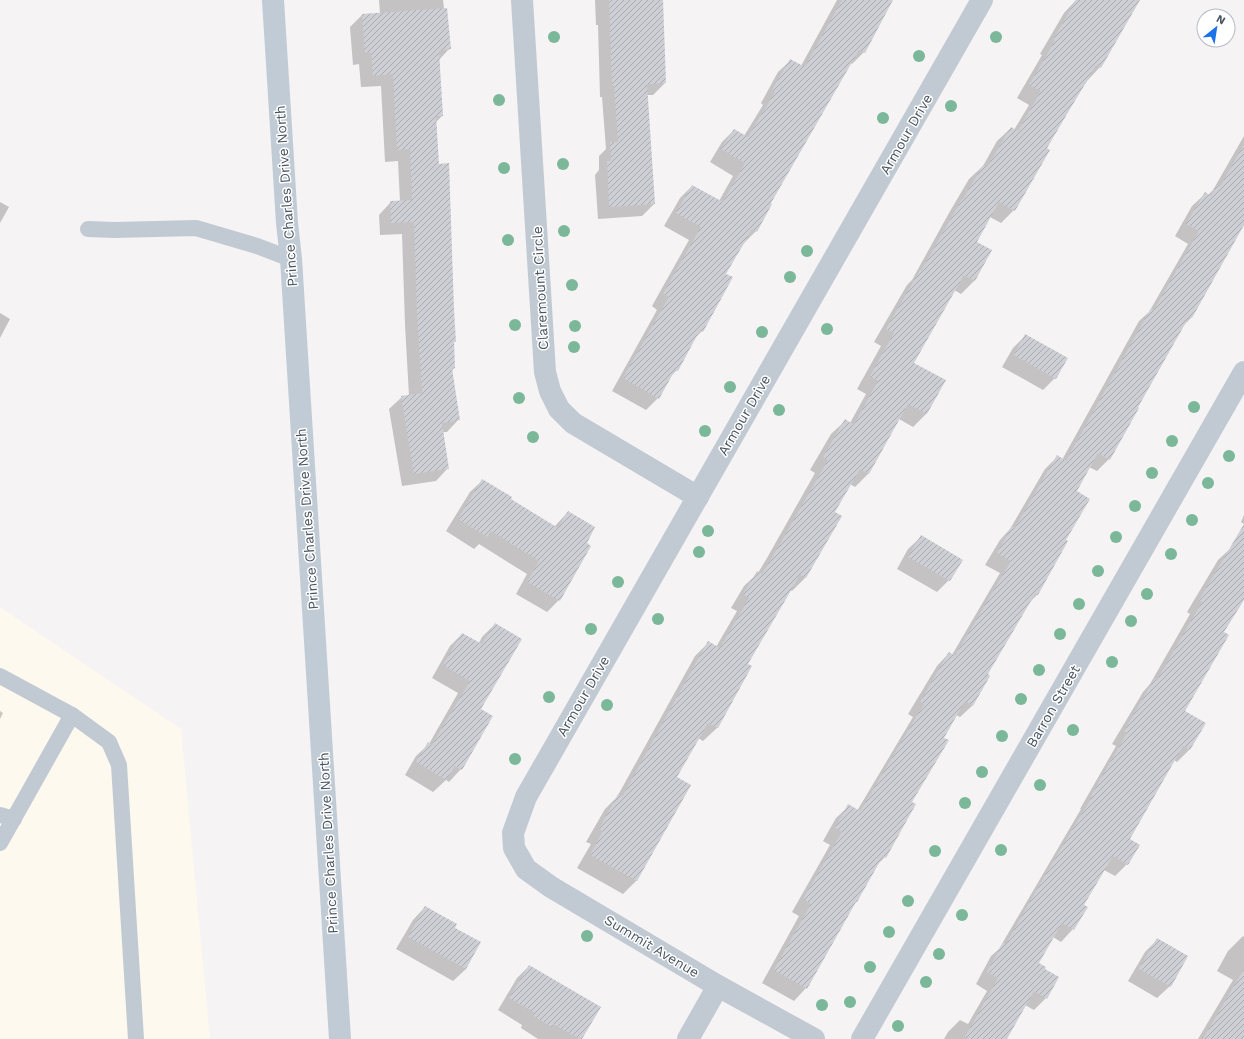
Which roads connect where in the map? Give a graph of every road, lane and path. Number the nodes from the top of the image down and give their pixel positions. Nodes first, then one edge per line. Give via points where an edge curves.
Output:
1 (273, 0) edge
2 (522, 0) edge
3 (982, 0) edge
4 (88, 229) dead end
5 (291, 259) junction
6 (1244, 372) edge
7 (698, 497) junction
8 (0, 676) edge
9 (72, 715) junction
10 (7, 817) edge
11 (513, 833) joint
12 (0, 843) edge
13 (718, 986) junction
14 (136, 1039) edge
15 (340, 1039) edge
16 (688, 1039) edge
17 (814, 1039) edge
18 (862, 1039) edge

1 - 5 main road, Prince Charles Drive North
2 - 7 street, Claremount Circle via 545,372 550,391 558,409 573,423
3 - 7 street, Armour Drive
4 - 5 lane via 196,228
5 - 15 main road, Prince Charles Drive North
6 - 18 street, Barron Street
7 - 11 street, Armour Drive via 526,797
8 - 9 lane
9 - 10 lane
9 - 14 lane via 108,742 119,765
10 - 12 lane
11 - 13 street, Summit Avenue via 514,848 526,869 551,887
13 - 16 street
13 - 17 street, Summit Avenue

